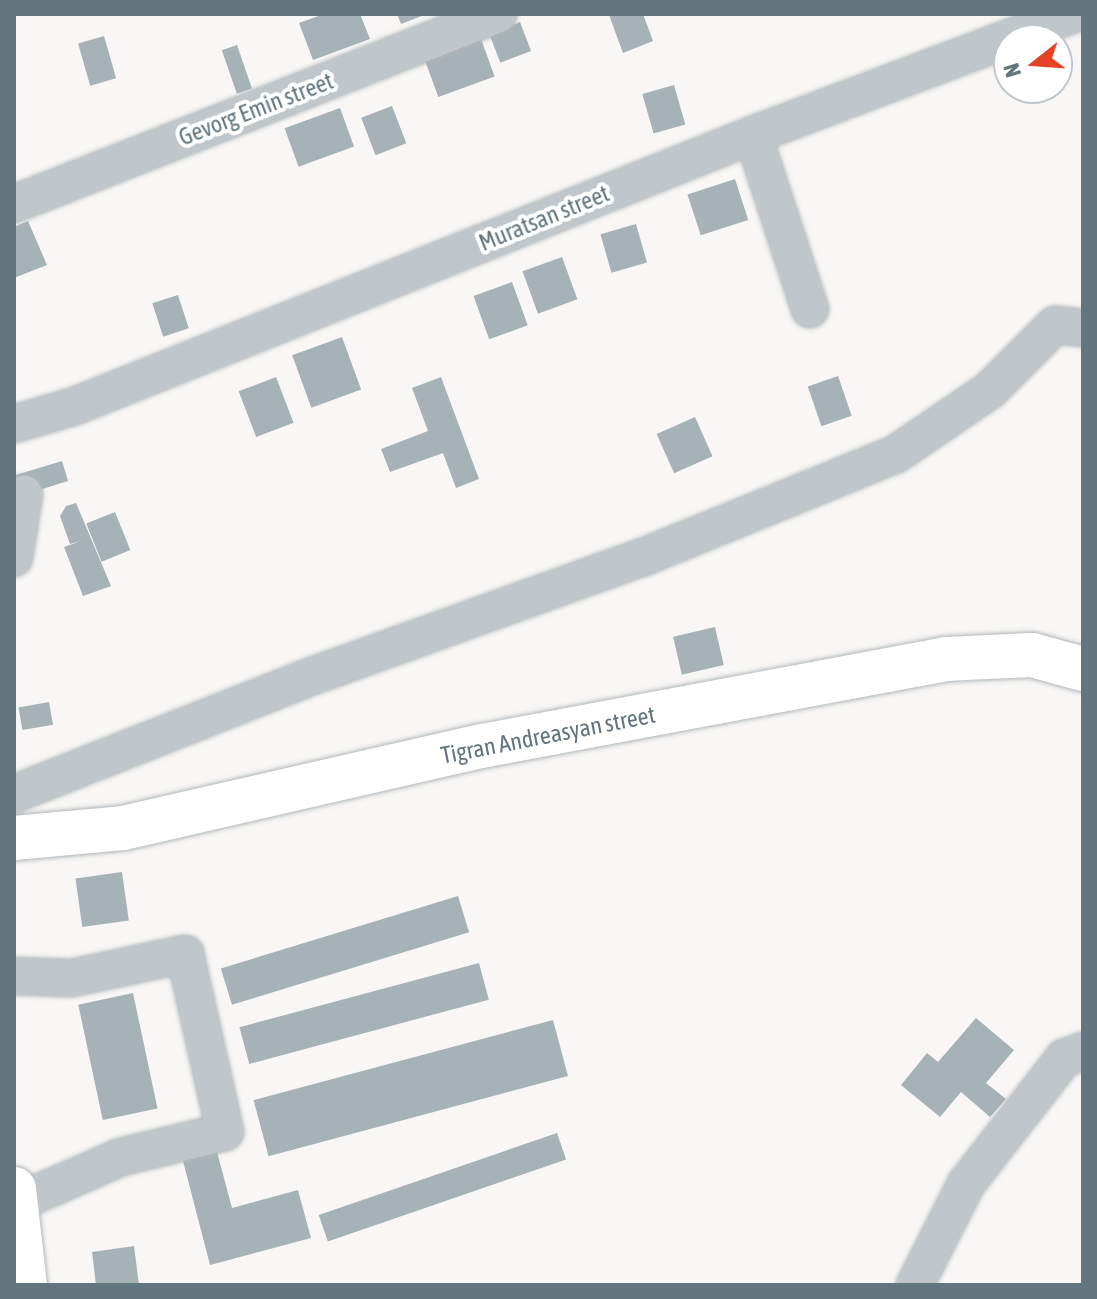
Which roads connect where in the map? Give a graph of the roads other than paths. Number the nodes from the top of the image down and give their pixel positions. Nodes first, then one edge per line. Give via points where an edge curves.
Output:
1 (498, 14) edge
2 (1074, 14) edge
3 (753, 135) junction
4 (14, 204) edge
5 (810, 309) dead end
6 (1083, 328) edge
7 (14, 424) edge
8 (19, 479) edge
9 (14, 558) edge
10 (1083, 669) edge
11 (14, 794) edge
12 (14, 838) edge
13 (14, 976) edge
14 (1083, 1051) edge
15 (15, 1196) edge
16 (25, 1285) edge
17 (915, 1285) edge

1 - 4 street, Gevorg Emin street
2 - 3 street, Muratsan street
3 - 5 street
3 - 7 street, Muratsan street via 75,406
6 - 11 street via 1055,325 990,390 896,454 641,558 304,679
8 - 9 street
10 - 12 main road, Tigran Andreasyan street via 1032,655 946,659 482,746 123,828
13 - 15 street via 72,978 185,954 225,1132 121,1157
14 - 17 street via 1064,1058 966,1184
15 - 16 main road

